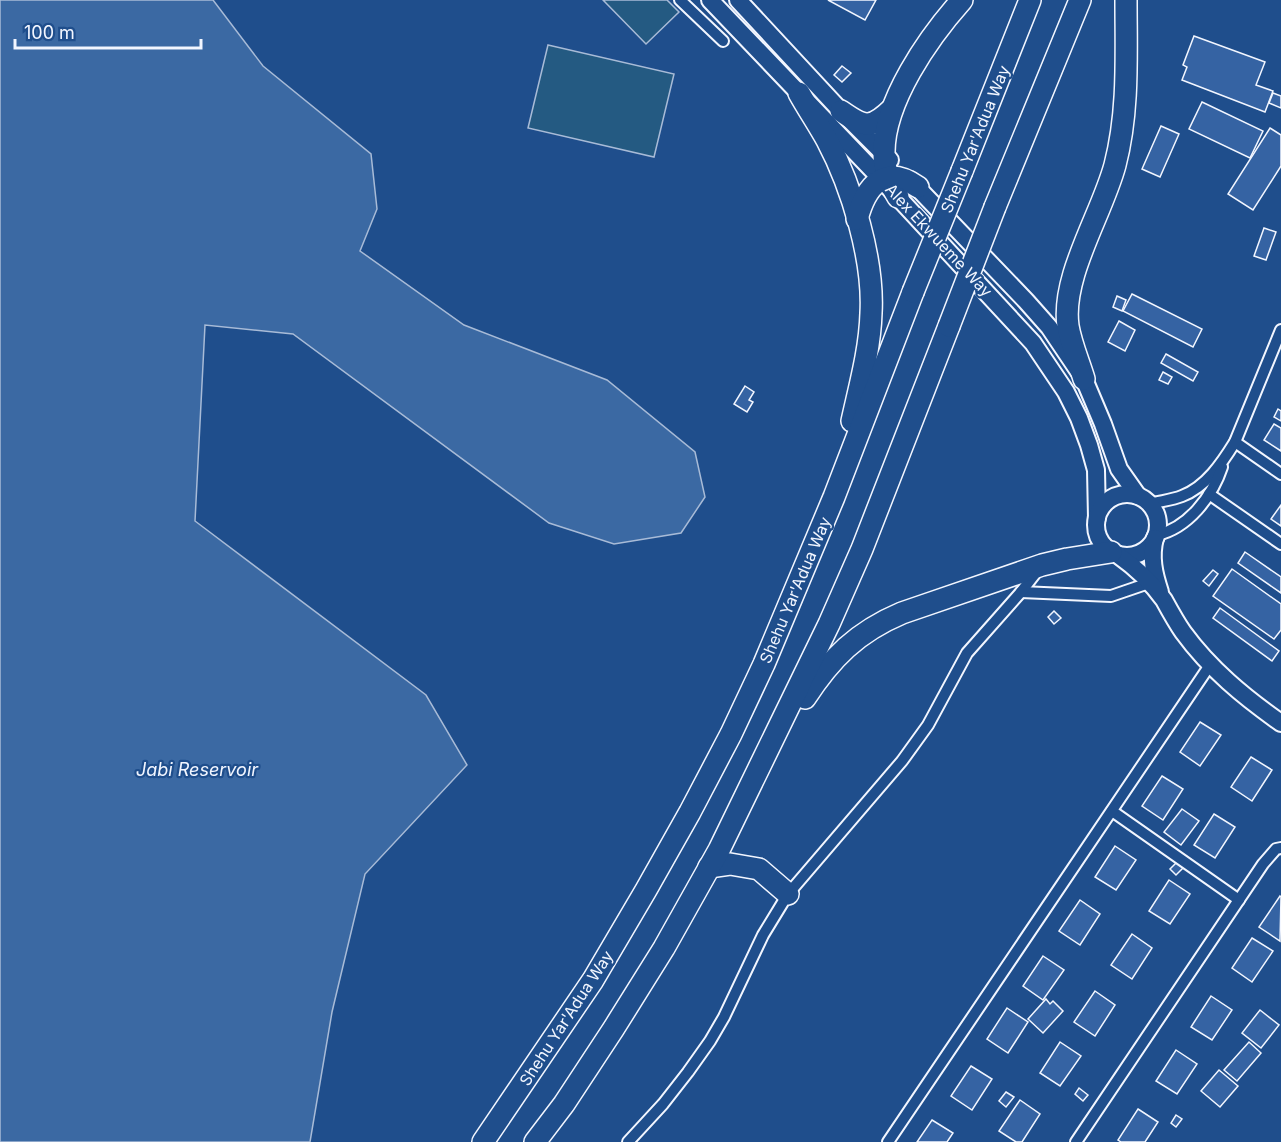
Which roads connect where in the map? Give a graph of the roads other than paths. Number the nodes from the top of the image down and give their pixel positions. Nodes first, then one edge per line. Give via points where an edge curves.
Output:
1 (680, 0) edge
2 (711, 0) edge
3 (738, 0) edge
4 (962, 0) edge
5 (1030, 0) edge
6 (1080, 0) edge
7 (1126, 0) edge
8 (723, 41) dead end
9 (799, 93) junction
10 (892, 109) junction
11 (841, 111) junction
12 (884, 155) junction
13 (885, 179) junction
14 (918, 187) junction
15 (898, 197) joint
16 (857, 219) junction
17 (1281, 330) edge
18 (1277, 354) edge
19 (1084, 379) junction
20 (1235, 442) junction
21 (1225, 459) junction
22 (1281, 474) edge
23 (1209, 494) junction
24 (834, 497) junction
25 (1144, 500) junction
26 (1097, 518) junction
27 (1156, 536) junction
28 (1281, 544) edge
29 (1115, 554) junction
30 (1042, 566) junction
31 (1149, 583) junction
32 (1021, 592) junction
33 (1162, 598) junction
34 (1210, 665) junction
35 (1281, 723) edge
36 (758, 772) junction
37 (1112, 811) junction
38 (1281, 848) edge
39 (709, 867) junction
40 (788, 894) junction
41 (1239, 900) junction
42 (483, 1142) edge
43 (535, 1142) edge
44 (628, 1142) edge
45 (888, 1142) edge
46 (1076, 1142) edge

1 - 8 street
2 - 9 street, Alex Ekwueme Way
3 - 11 street, Alex Ekwueme Way
4 - 10 highway via 933,35
5 - 24 highway, Shehu Yar'Adua Way, bridge
6 - 36 highway, bridge via 862,549
7 - 19 highway via 1126,74 1115,163 1070,290 1068,325
9 - 13 street, Alex Ekwueme Way
9 - 16 highway via 828,141
10 - 11 highway via 871,124 856,121
10 - 12 highway
11 - 12 street, Alex Ekwueme Way
12 - 13 highway
12 - 14 street, Alex Ekwueme Way
13 - 14 highway via 903,178
13 - 15 highway
13 - 16 highway via 872,187
14 - 19 street, Alex Ekwueme Way via 1049,327
15 - 26 street, Alex Ekwueme Way via 1033,342 1060,383 1079,418 1096,470
16 - 24 highway via 871,286 872,312 863,375
17 - 18 street
18 - 20 street
19 - 25 street, Alex Ekwueme Way via 1119,469
20 - 21 street
20 - 22 street
21 - 23 street
21 - 25 street via 1192,492 1179,498
23 - 27 street via 1177,527
23 - 28 street
24 - 42 highway, Shehu Yar'Adua Way via 764,664 690,812 592,980
25 - 26 street via 1128,494 1117,496 1108,501
25 - 27 street via 1156,513
26 - 29 street via 1099,540
27 - 29 street via 1142,552 1132,556
27 - 33 street via 1153,563
29 - 30 highway
29 - 31 street
30 - 32 street
30 - 36 highway via 902,613 855,639 812,687
31 - 32 street via 1111,596
31 - 33 street
32 - 40 street via 967,653 928,725 902,761
33 - 34 street
34 - 35 street
34 - 37 street
36 - 39 highway
37 - 41 street
37 - 45 street
38 - 41 street via 1263,864
39 - 40 highway via 730,864 759,868
39 - 43 highway via 614,1028
40 - 44 street via 710,1041 663,1104
41 - 46 street

